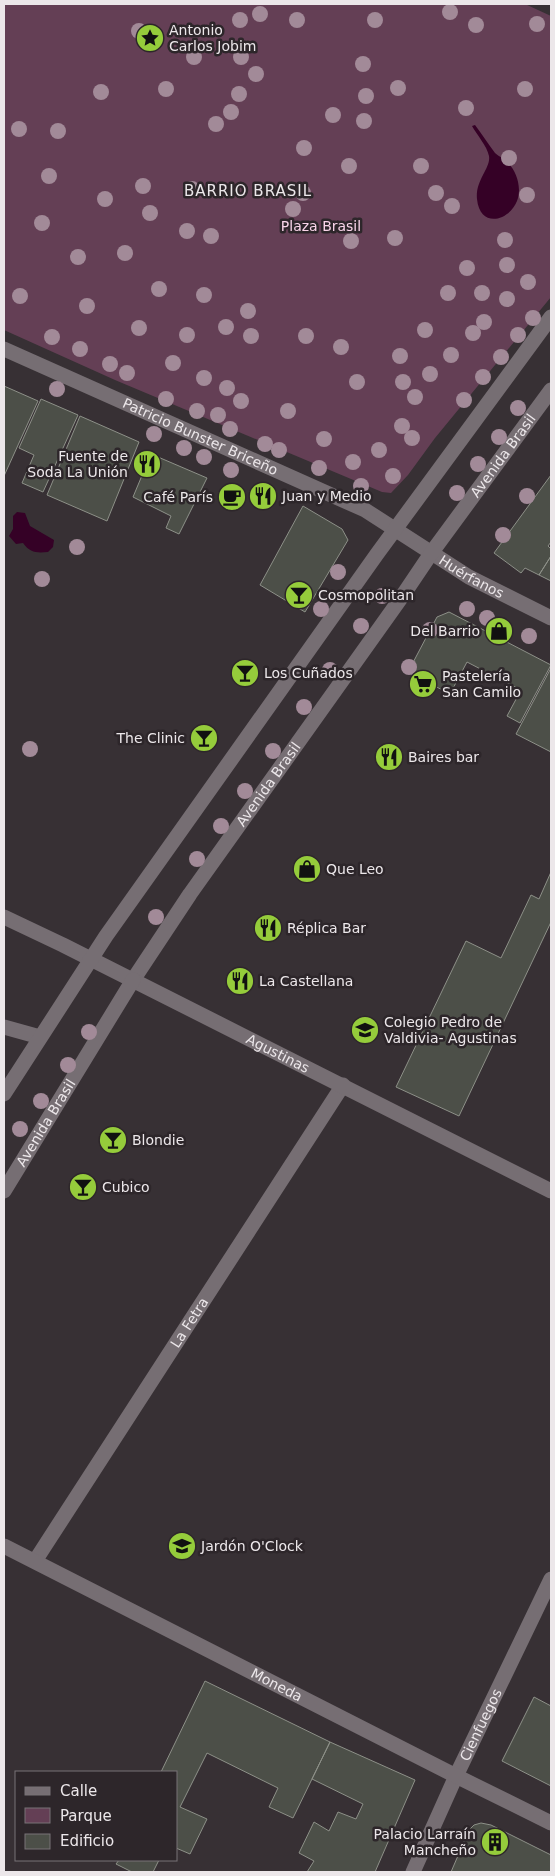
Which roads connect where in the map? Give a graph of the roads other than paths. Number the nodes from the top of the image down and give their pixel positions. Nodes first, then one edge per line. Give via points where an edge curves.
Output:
1 (551, 318) edge
2 (4, 349) edge
3 (551, 390) edge
4 (396, 529) junction
5 (432, 552) junction
6 (551, 618) edge
7 (4, 917) edge
8 (90, 959) junction
9 (133, 980) junction
10 (4, 1027) edge
11 (40, 1037) junction
12 (343, 1085) junction
13 (4, 1094) edge
14 (4, 1191) edge
15 (551, 1191) edge
16 (4, 1546) edge
17 (35, 1561) junction
18 (551, 1579) edge
19 (456, 1776) junction
20 (551, 1822) edge
21 (413, 1872) edge

1 - 4 street
2 - 4 street, Patricio Bunster Briceño via 365,510
3 - 5 street, Avenida Brasil
4 - 5 street, Huérfanos
4 - 8 street
5 - 6 street, Huérfanos via 469,577
5 - 9 street, Avenida Brasil via 190,894
7 - 8 street, Agustinas
8 - 9 street, Agustinas
8 - 11 street
9 - 12 street, Agustinas
9 - 14 street, Avenida Brasil
10 - 11 street
11 - 13 street
12 - 15 street, Agustinas
12 - 17 street, La Fetra
16 - 17 street, Moneda
17 - 19 street, Moneda
18 - 19 street, Cienfuegos
19 - 20 street, Moneda
19 - 21 street, Cienfuegos

